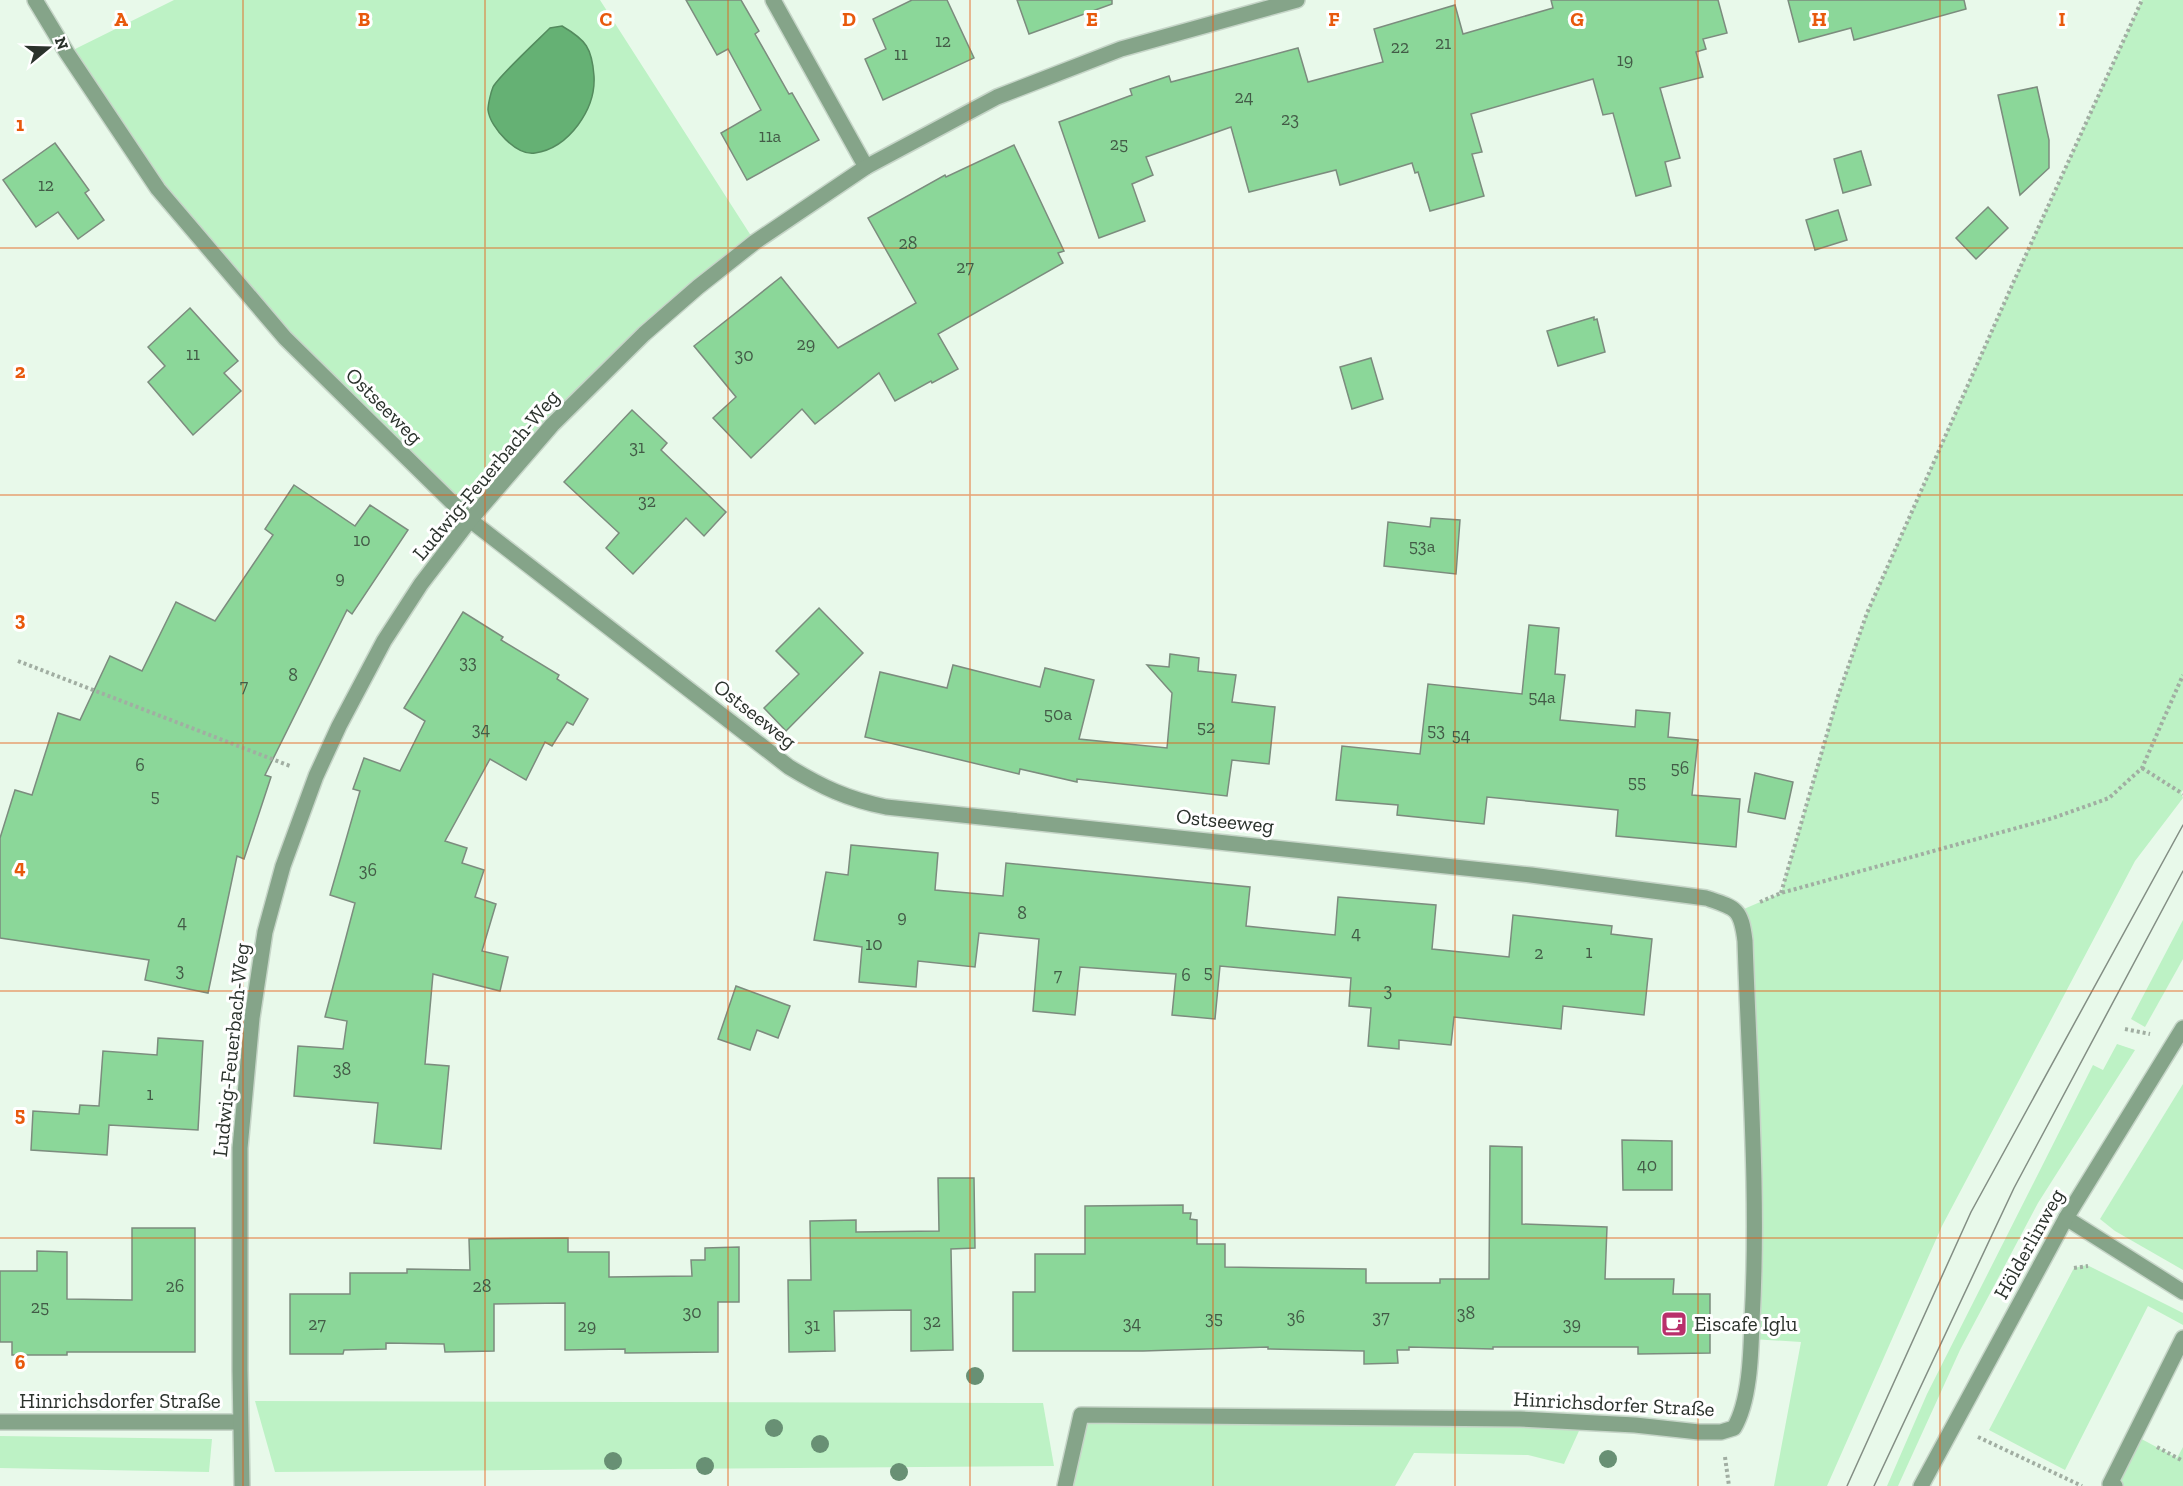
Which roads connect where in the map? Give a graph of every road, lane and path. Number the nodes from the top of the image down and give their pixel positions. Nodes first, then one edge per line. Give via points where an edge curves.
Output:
1 (35, 0) edge
2 (773, 0) edge
3 (1297, 0) edge
4 (2142, 0) edge
5 (866, 167) junction
6 (470, 520) junction
7 (18, 661) dead end
8 (2183, 675) edge
9 (2142, 768) junction
10 (316, 776) junction
11 (2182, 793) edge
12 (1781, 893) junction
13 (1737, 912) junction
14 (2183, 1028) edge
15 (2066, 1218) junction
16 (2183, 1292) edge
17 (2183, 1338) edge
18 (0, 1422) edge
19 (240, 1422) junction
20 (1978, 1437) dead end
21 (242, 1486) edge
22 (1065, 1486) edge
23 (1921, 1486) edge
24 (2082, 1486) edge
25 (2115, 1486) edge

1 - 6 street, Ostseeweg via 158,189 285,338
2 - 5 street
3 - 5 street, Ludwig-Feuerbach-Weg via 1121,49 997,97
4 - 12 path via 1867,613 1838,696
5 - 6 street, Ludwig-Feuerbach-Weg via 755,242 644,334 552,425
6 - 10 street, Ludwig-Feuerbach-Weg via 384,641
6 - 13 street, Ostseeweg via 789,767 856,801 1531,875 1706,898
7 - 10 path
8 - 9 path
9 - 11 path
9 - 12 path via 2109,798 2053,818
10 - 19 street, Ludwig-Feuerbach-Weg via 283,866 265,932 252,1018 240,1148
12 - 13 path
13 - 22 street, Hinrichsdorfer Straße via 1743,922 1745,941 1755,1256 1747,1380 1734,1428 1710,1432 1520,1419 1081,1415
14 - 15 street, Hölderlinweg
15 - 16 street
15 - 23 street, Hölderlinweg
17 - 25 street via 2110,1484
18 - 19 street, Hinrichsdorfer Straße
19 - 21 street, Ludwig-Feuerbach-Weg
20 - 24 path

